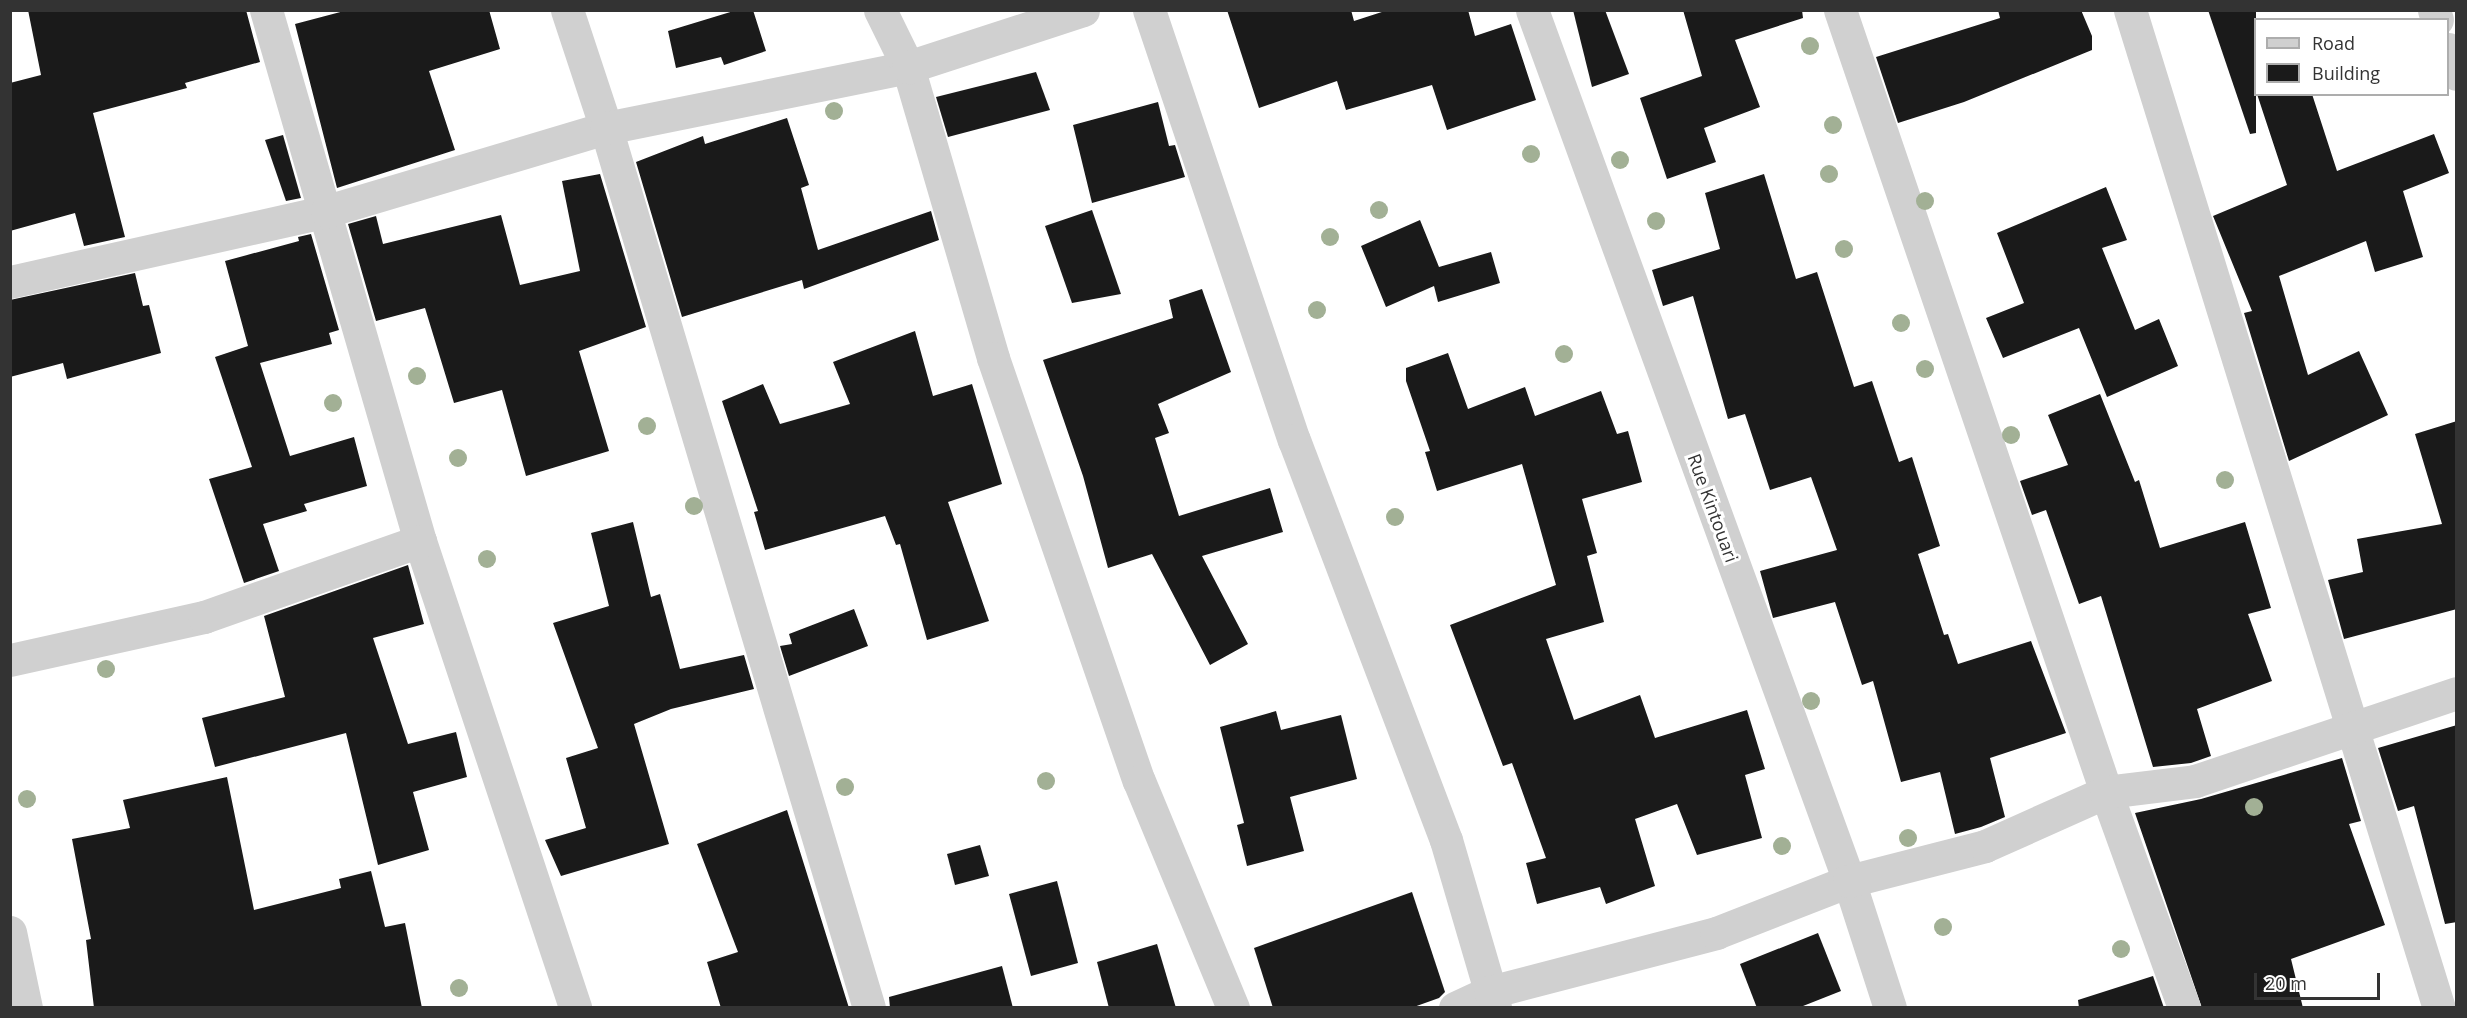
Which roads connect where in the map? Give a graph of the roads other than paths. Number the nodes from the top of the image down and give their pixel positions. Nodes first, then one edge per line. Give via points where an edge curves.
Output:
1 (266, 10) edge
2 (567, 10) edge
3 (880, 10) edge
4 (1083, 10) edge
5 (1149, 10) edge
6 (1532, 10) edge
7 (1840, 10) edge
8 (2130, 10) edge
9 (2449, 52) edge
10 (908, 67) junction
11 (2457, 74) edge
12 (606, 128) junction
13 (327, 212) junction
14 (10, 282) edge
15 (420, 541) junction
16 (10, 660) edge
17 (2457, 693) edge
18 (2350, 728) junction
19 (2106, 792) junction
20 (1849, 881) junction
21 (10, 932) edge
22 (19, 996) edge
23 (1492, 1000) edge
24 (575, 1008) edge
25 (869, 1008) edge
26 (1233, 1008) edge
27 (1455, 1008) edge
28 (1890, 1008) edge
29 (2184, 1008) edge
30 (2439, 1008) edge

1 - 13 street
2 - 12 street
3 - 10 street
4 - 10 street
5 - 23 street via 1294,440 1446,840
6 - 20 street, Rue Kintouari
7 - 19 street
8 - 18 street
9 - 11 street
10 - 12 street
10 - 26 street via 993,358 1139,781
12 - 13 street
12 - 25 street
13 - 14 street
13 - 15 street
15 - 16 street via 204,617
15 - 24 street
17 - 18 street
18 - 19 street via 2195,781
18 - 30 street
19 - 20 street via 1985,846
19 - 29 street
20 - 23 street via 1716,933
20 - 28 street, Rue Kintouari
21 - 22 street
23 - 27 street

